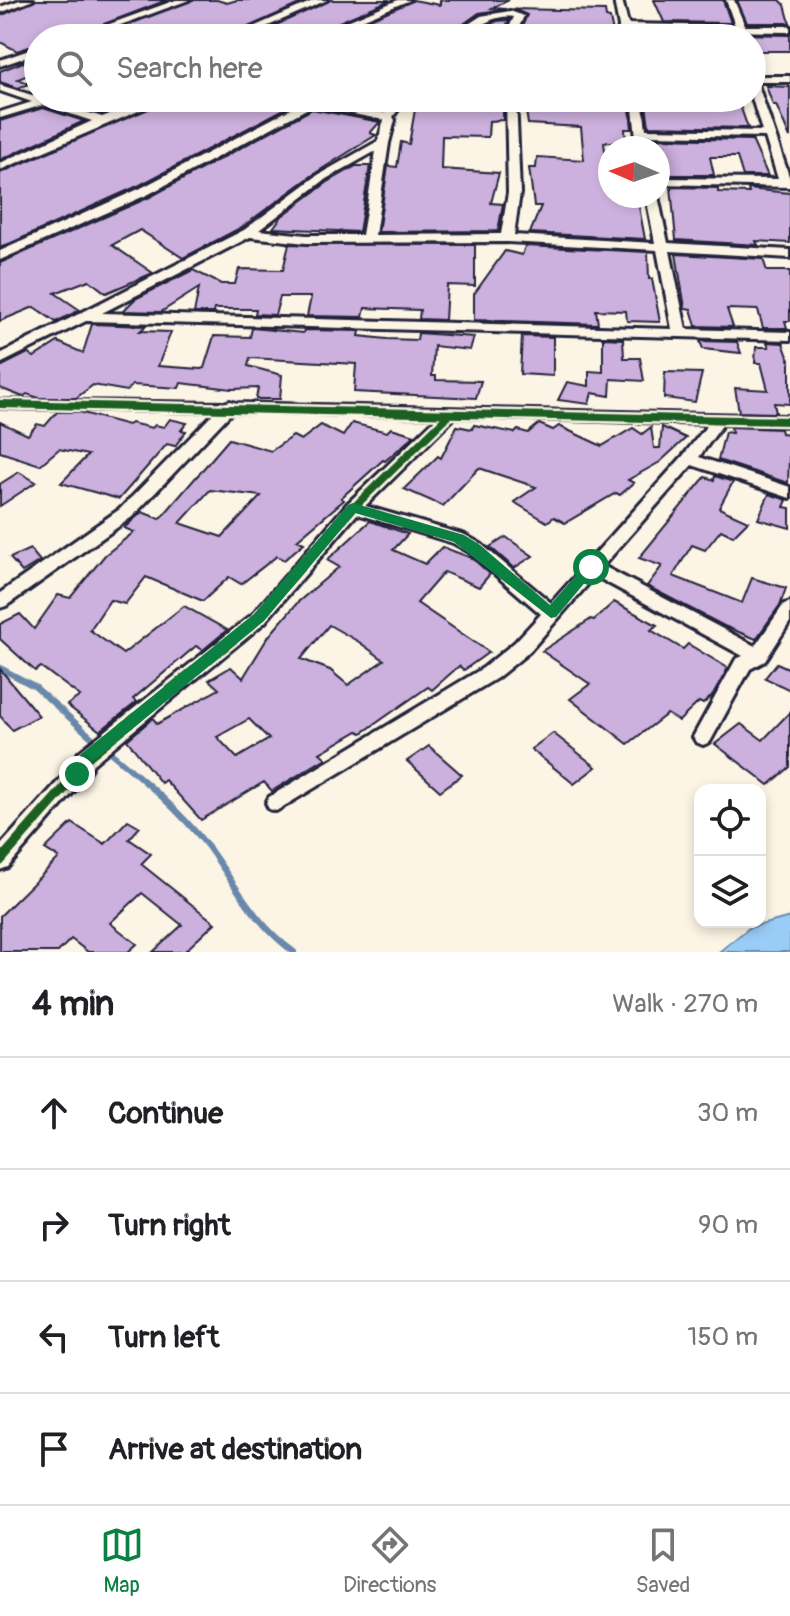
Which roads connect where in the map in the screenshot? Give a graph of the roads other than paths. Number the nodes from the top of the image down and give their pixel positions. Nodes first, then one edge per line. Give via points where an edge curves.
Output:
1 (29, 0) edge
2 (185, 0) edge
3 (323, 0) edge
4 (406, 0) edge
5 (618, 0) edge
6 (730, 0) edge
7 (0, 10) edge
8 (116, 24) edge
9 (266, 24) edge
10 (346, 24) edge
11 (474, 24) edge
12 (515, 24) edge
13 (623, 24) edge
14 (739, 24) edge
15 (766, 29) edge
16 (790, 29) edge
17 (24, 55) edge
18 (0, 63) edge
19 (790, 79) edge
20 (766, 80) edge
21 (0, 88) edge
22 (24, 97) edge
23 (24, 107) edge
24 (72, 112) edge
25 (126, 112) edge
26 (297, 112) edge
27 (362, 112) edge
28 (391, 112) edge
29 (511, 112) edge
30 (638, 112) edge
31 (761, 112) edge
32 (0, 115) edge
33 (388, 117) junction
34 (102, 121) junction
35 (640, 132) junction
36 (768, 134) junction
37 (641, 136) edge
38 (383, 143) junction
39 (0, 167) edge
40 (670, 181) edge
41 (788, 183) edge
42 (654, 208) edge
43 (248, 233) junction
44 (368, 238) junction
45 (507, 238) junction
46 (661, 249) junction
47 (790, 254) edge
48 (0, 256) edge
49 (86, 317) junction
50 (680, 333) junction
51 (790, 336) edge
52 (0, 360) edge
53 (0, 404) edge
54 (230, 405) junction
55 (450, 414) junction
56 (719, 419) junction
57 (790, 421) edge
58 (689, 459) junction
59 (790, 493) edge
60 (353, 508) junction
61 (591, 567) junction
62 (0, 602) edge
63 (790, 608) edge
64 (551, 613) junction
65 (758, 656) junction
66 (703, 737) dead end
67 (276, 803) dead end
68 (0, 861) edge

1 - 7 street
2 - 8 street
3 - 9 street
4 - 10 street
5 - 13 street
6 - 14 street
11 - 12 street via 509,12 519,16
15 - 16 street
17 - 18 street
19 - 20 street
21 - 22 street
23 - 32 street
24 - 34 street
25 - 34 street
26 - 48 street via 145,191
27 - 33 street
28 - 33 street
29 - 45 street via 514,193
30 - 35 street
31 - 36 street
33 - 38 street
34 - 39 street
35 - 36 street
35 - 37 street
36 - 41 street
38 - 43 street via 322,177
38 - 44 street
40 - 41 street
42 - 46 street
43 - 44 street
43 - 49 street
44 - 45 street
45 - 46 street
46 - 47 street
46 - 50 street
49 - 50 street
49 - 52 street
50 - 51 street
53 - 54 street
54 - 55 street
54 - 62 street via 126,513
55 - 56 street
55 - 60 street
56 - 57 street
56 - 58 street
58 - 59 street
58 - 61 street
60 - 64 street via 459,539
60 - 68 street via 259,618 86,758
61 - 64 street
61 - 65 street
63 - 65 street
64 - 67 street via 490,673
65 - 66 street via 743,664

